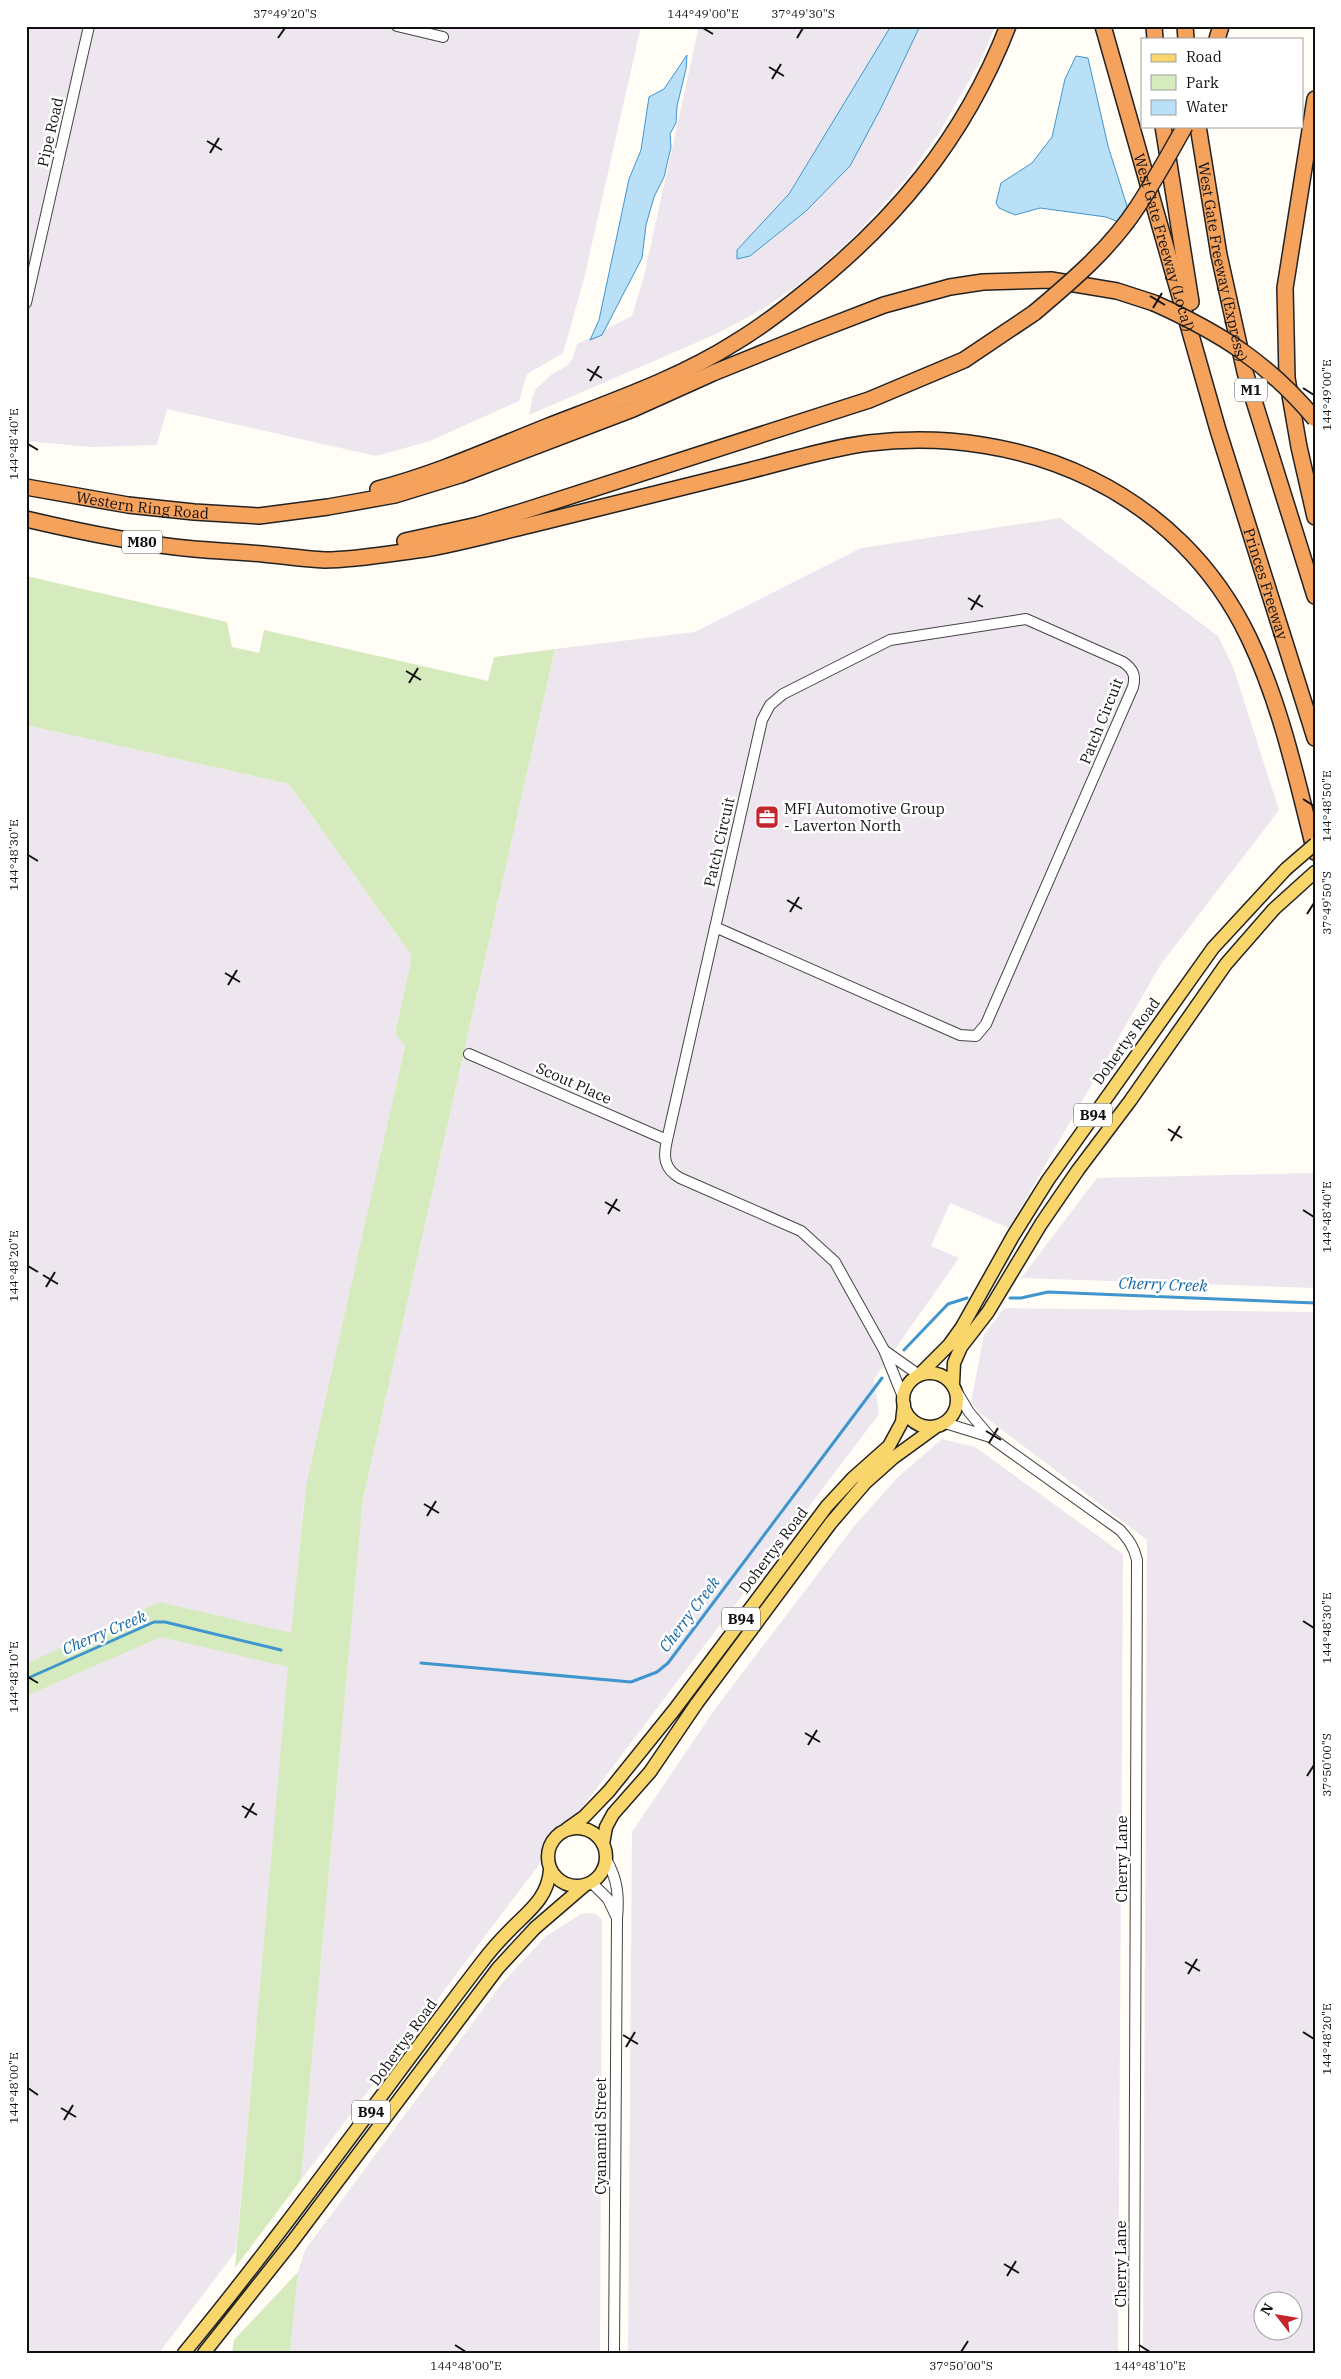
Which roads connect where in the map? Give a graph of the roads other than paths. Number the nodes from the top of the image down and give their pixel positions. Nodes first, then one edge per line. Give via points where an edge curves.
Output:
1 (89, 26) edge
2 (397, 26) edge
3 (1008, 26) edge
4 (1103, 26) edge
5 (1221, 26) edge
6 (443, 37) dead end
7 (1217, 38) edge
8 (1315, 99) edge
9 (1163, 128) edge
10 (1183, 128) edge
11 (1198, 128) edge
12 (26, 303) edge
13 (1315, 419) edge
14 (1218, 430) junction
15 (26, 487) edge
16 (259, 516) junction
17 (1315, 517) edge
18 (26, 519) edge
19 (259, 554) junction
20 (1315, 596) edge
21 (1315, 738) edge
22 (1315, 844) edge
23 (1315, 852) edge
24 (1315, 872) edge
25 (715, 928) junction
26 (469, 1054) dead end
27 (666, 1140) junction
28 (884, 1350) junction
29 (920, 1374) junction
30 (955, 1388) junction
31 (903, 1400) junction
32 (941, 1424) junction
33 (990, 1437) junction
34 (567, 1830) junction
35 (603, 1844) junction
36 (606, 1859) junction
37 (550, 1870) junction
38 (588, 1884) junction
39 (617, 1919) junction
40 (184, 2353) edge
41 (204, 2353) edge
42 (614, 2353) edge
43 (1134, 2353) edge

1 - 12 street, Pipe Road
2 - 6 street
3 - 16 highway via 976,97 944,150 920,181 864,242 820,281 736,342 631,393 456,462 394,484
4 - 14 highway, West Gate Freeway (Local) / M1
5 - 7 highway
8 - 17 highway via 1285,288 1287,378
9 - 14 highway, M1 via 1184,270
10 - 19 highway, bridge via 1138,207 1106,247 1070,283 1034,312 964,360 869,400 470,528 328,552
11 - 20 highway, West Gate Freeway (Express) / M1 via 1219,255 1246,372
13 - 16 highway, bridge via 1269,370 1242,350 1154,304 1116,292 1051,280 983,282 950,287 884,305 633,409 460,475 394,495
14 - 21 highway, Princes Freeway / M1
15 - 16 highway, Western Ring Road / M80 via 128,505
18 - 19 highway, M80 via 125,540
19 - 23 highway via 327,560 428,548 866,444 947,440 983,444 1055,462 1089,476 1154,518 1189,552 1231,604 1249,637 1276,705
22 - 29 main road, Dohertys Road / B94, bridge via 1286,869 1213,948 1048,1180 962,1327
24 - 30 main road, B94 via 1274,909 1226,964 1078,1170 988,1312 961,1347 954,1363
25 - 25 street, Patch Circuit via 762,720 770,706 783,694 890,640 1026,619 1123,662 1134,673 1133,687 1125,706 986,1024 976,1036 960,1035
25 - 27 street, Patch Circuit
26 - 27 street, Scout Place
27 - 28 street, Patch Circuit via 664,1160 673,1174 800,1231 835,1262
28 - 29 street, Patch Circuit
28 - 31 street, Patch Circuit
29 - 30 main road via 935,1372
29 - 31 main road, B94 via 909,1382
30 - 32 main road, B94 via 956,1409
30 - 33 street, Cherry Lane via 969,1412
31 - 32 main road via 906,1413 920,1425
31 - 34 main road, Dohertys Road / B94 via 902,1422 889,1446 827,1506 615,1784
32 - 33 street, Cherry Lane
32 - 35 main road, Dohertys Road / B94 via 893,1458 848,1502 697,1703 650,1772 613,1814 606,1827
33 - 43 street, Cherry Lane via 1120,1530 1132,1544 1137,1560
34 - 35 main road via 584,1829
34 - 37 main road, B94 via 560,1833 550,1846
35 - 36 main road, B94
36 - 38 main road, B94 via 604,1868
36 - 39 street, Cyanamid Street via 618,1885
37 - 38 main road via 561,1882 577,1887
37 - 40 main road, Dohertys Road / B94 via 543,1895 489,1952 380,2100
38 - 39 street, Cyanamid Street via 608,1899
38 - 41 main road, Dohertys Road / B94 via 535,1928 498,1968 292,2242
39 - 42 street, Cyanamid Street

